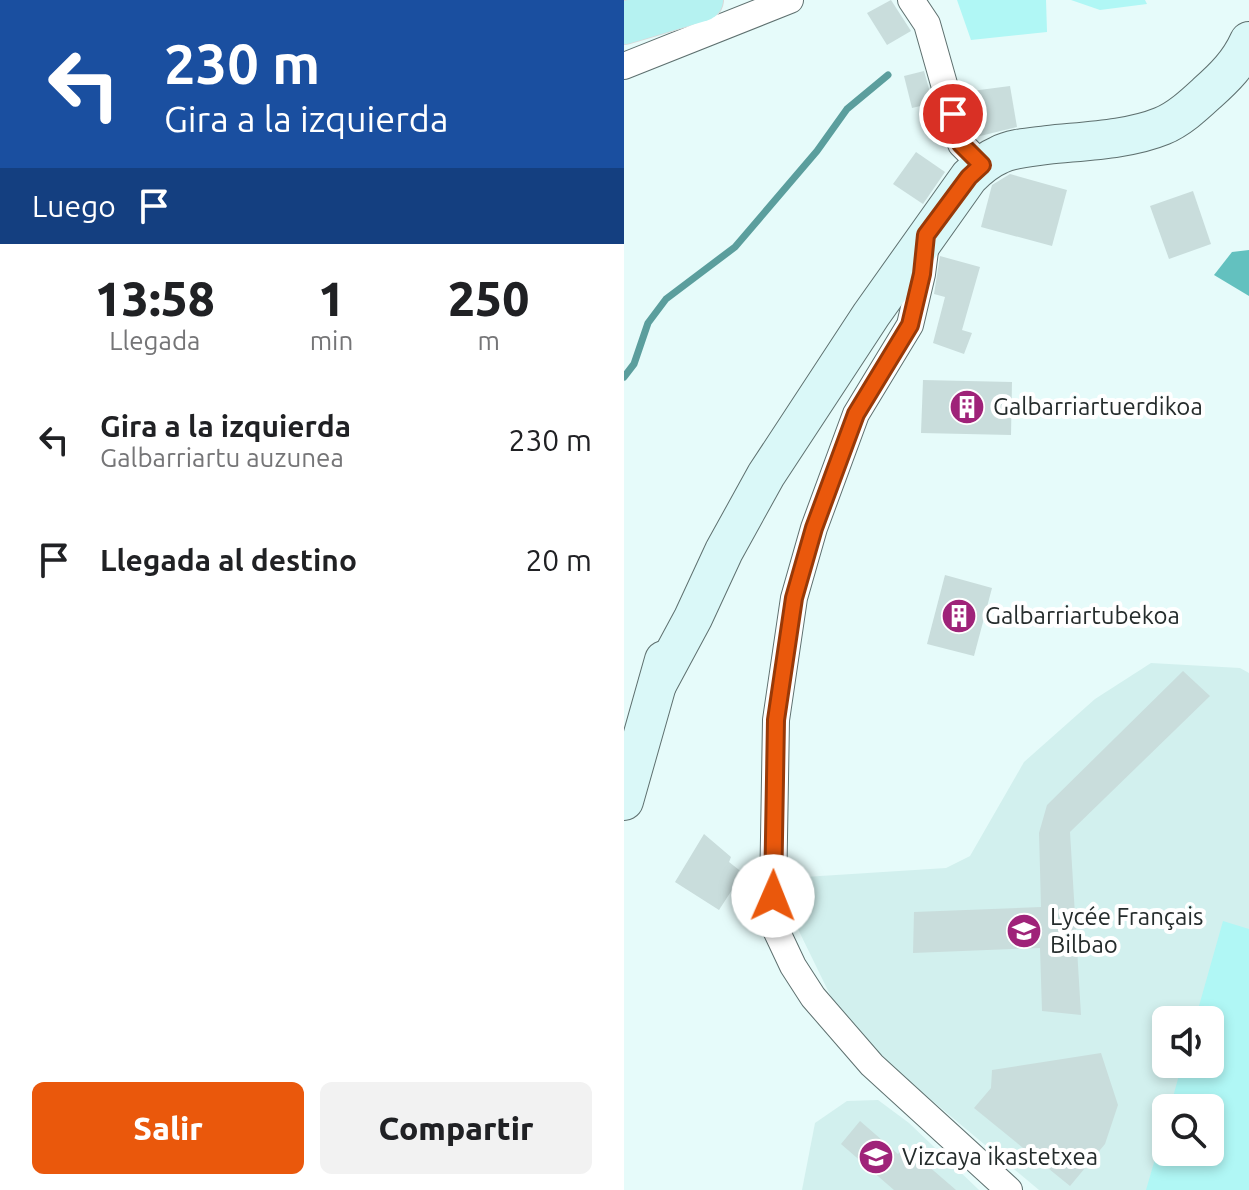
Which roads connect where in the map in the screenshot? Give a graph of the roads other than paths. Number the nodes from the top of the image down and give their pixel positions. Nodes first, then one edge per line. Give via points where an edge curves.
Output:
1 (702, 0) edge
2 (790, 0) edge
3 (911, 0) edge
4 (624, 23) edge
5 (1249, 41) edge
6 (624, 66) edge
7 (982, 165) junction
8 (926, 235) junction
9 (624, 801) edge
10 (1009, 1190) edge

1 - 4 main road
2 - 6 street
3 - 7 street via 927,24 961,144
5 - 7 street via 1219,83 1163,125 1001,153
7 - 8 street
8 - 9 street via 766,475 724,551 658,683
8 - 10 street via 910,325 856,414 794,598 776,720 773,896 776,930 823,1009 872,1065

